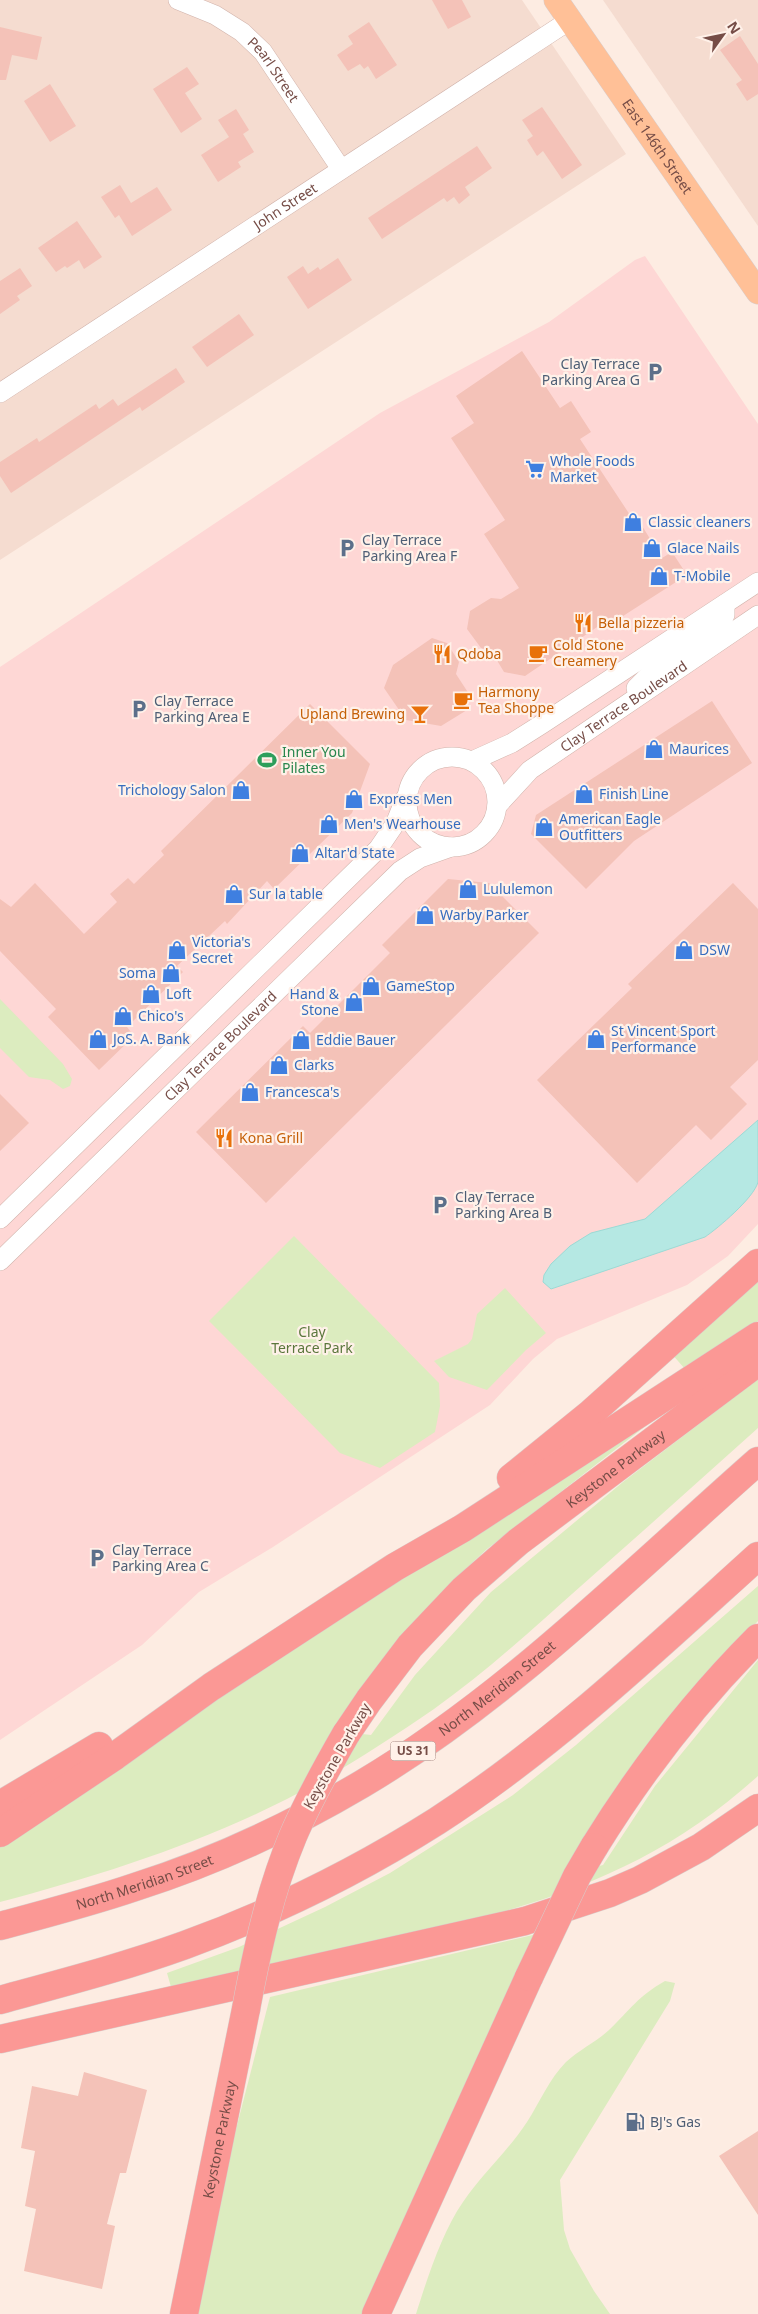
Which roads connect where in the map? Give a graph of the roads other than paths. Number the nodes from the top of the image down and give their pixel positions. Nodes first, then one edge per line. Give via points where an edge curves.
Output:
1 (178, 0) edge
2 (556, 0) edge
3 (570, 20) junction
4 (341, 169) junction
5 (758, 292) edge
6 (0, 393) edge
7 (758, 582) edge
8 (725, 604) junction
9 (758, 615) edge
10 (602, 722) junction
11 (472, 761) junction
12 (406, 797) junction
13 (497, 806) junction
14 (451, 848) junction
15 (0, 1219) edge
16 (0, 1261) edge
17 (758, 1263) edge
18 (758, 1336) edge
19 (758, 1362) edge
20 (758, 1461) edge
21 (758, 1556) edge
22 (394, 1567) junction
23 (758, 1638) edge
24 (211, 1687) junction
25 (758, 1788) edge
26 (0, 1805) edge
27 (758, 1808) edge
28 (0, 1833) edge
29 (582, 1902) junction
30 (0, 1926) edge
31 (0, 2000) edge
32 (0, 2039) edge
33 (184, 2314) edge
34 (376, 2314) edge

1 - 4 street, Pearl Street via 215,15 258,47
2 - 3 main road, East 146th Street
3 - 4 street, John Street
3 - 5 main road, East 146th Street
4 - 6 street, John Street
7 - 8 street
8 - 10 street via 721,624 655,669
8 - 11 street via 512,743
9 - 10 street, Clay Terrace Boulevard
10 - 13 street, Clay Terrace Boulevard via 530,770
11 - 12 street via 453,756 433,760 414,776
11 - 13 street via 489,775 497,795
12 - 14 street via 409,818 422,836
12 - 15 street via 395,824 378,848
13 - 14 street via 483,836
14 - 16 street, Clay Terrace Boulevard via 420,858 400,871
17 - 22 highway via 590,1414
18 - 22 highway via 463,1528
19 - 33 highway, Keystone Parkway, bridge via 518,1542 470,1583 410,1646 346,1734 308,1804 281,1870 262,1933
20 - 30 highway, North Meridian Street / US 31 via 490,1696 375,1776 308,1814 195,1866 137,1887
21 - 31 highway via 536,1750 461,1804 388,1850 299,1897 184,1946
22 - 24 highway
23 - 34 highway, bridge via 718,1679 660,1749 577,1876
24 - 26 highway via 106,1742
24 - 28 highway
25 - 29 highway via 679,1849
27 - 29 highway via 676,1862 610,1893
29 - 32 highway via 468,1935

